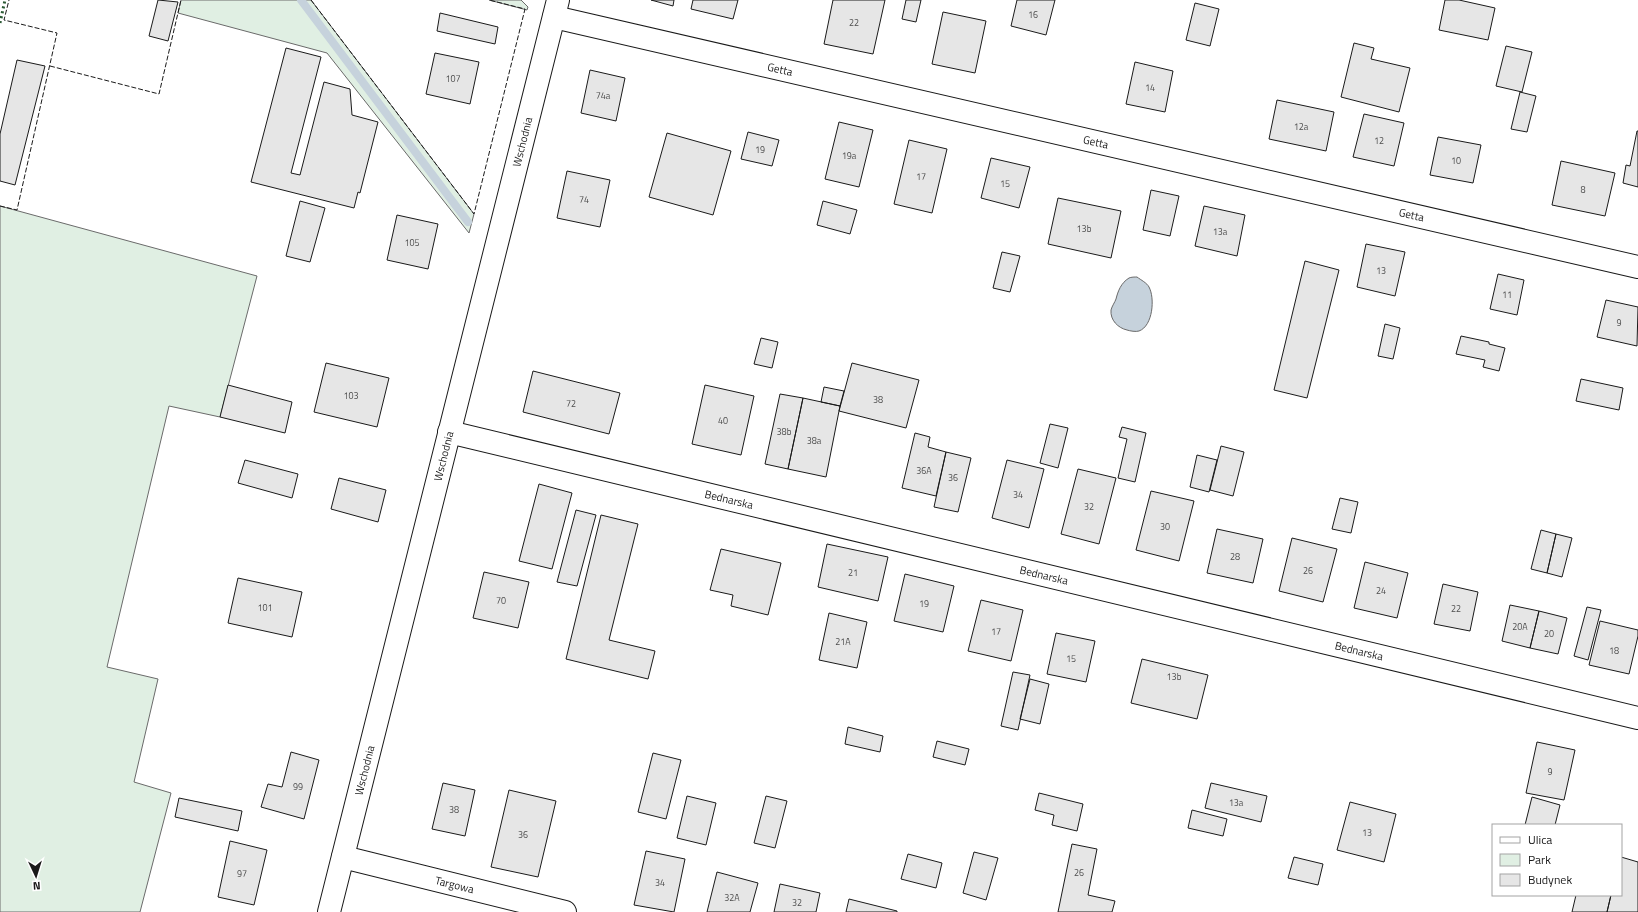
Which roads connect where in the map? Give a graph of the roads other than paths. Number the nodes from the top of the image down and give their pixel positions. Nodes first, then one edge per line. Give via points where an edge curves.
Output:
1 (556, 4) edge
2 (1638, 267) edge
3 (449, 432) junction
4 (1638, 718) edge
5 (343, 857) junction
6 (329, 912) edge
7 (566, 912) edge

1 - 2 street, Getta
1 - 3 street, Wschodnia
3 - 4 street, Bednarska
3 - 5 street, Wschodnia
5 - 6 street, Wschodnia
5 - 7 street, Targowa

